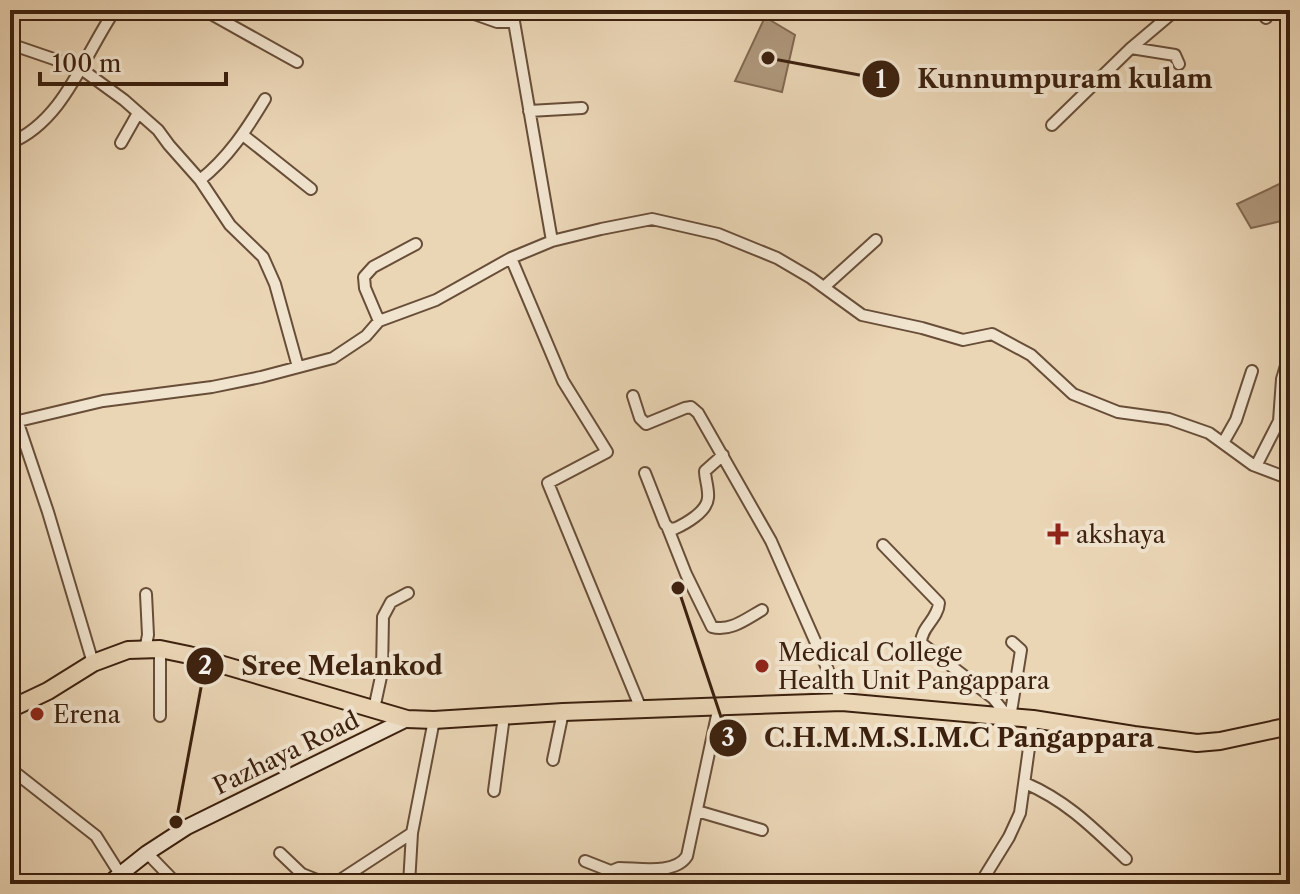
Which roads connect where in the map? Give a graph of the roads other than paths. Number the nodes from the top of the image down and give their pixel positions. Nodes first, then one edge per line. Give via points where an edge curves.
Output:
1 (212, 10) edge
2 (463, 10) edge
3 (512, 10) edge
4 (1176, 10) edge
5 (112, 11) edge
6 (514, 22) junction
7 (10, 44) edge
8 (1131, 48) junction
9 (297, 62) dead end
10 (1179, 64) dead end
11 (80, 68) junction
12 (265, 99) dead end
13 (582, 108) dead end
14 (529, 111) junction
15 (138, 113) junction
16 (1052, 125) dead end
17 (243, 135) junction
18 (10, 143) edge
19 (121, 143) dead end
20 (200, 180) junction
21 (311, 189) dead end
22 (876, 240) dead end
23 (552, 241) junction
24 (416, 244) dead end
25 (511, 258) junction
26 (824, 287) junction
27 (379, 321) junction
28 (1288, 359) edge
29 (298, 367) junction
30 (1252, 371) dead end
31 (633, 396) dead end
32 (14, 422) edge
33 (1223, 443) junction
34 (723, 455) junction
35 (1256, 466) junction
36 (645, 473) dead end
37 (1290, 479) edge
38 (667, 526) junction
39 (883, 545) dead end
40 (408, 593) dead end
41 (146, 594) dead end
42 (762, 610) dead end
43 (1012, 642) dead end
44 (152, 650) junction
45 (93, 663) junction
46 (842, 702) junction
47 (719, 706) junction
48 (10, 709) edge
49 (374, 709) junction
50 (641, 709) junction
51 (563, 712) junction
52 (160, 716) dead end
53 (504, 716) junction
54 (1010, 718) junction
55 (407, 719) junction
56 (1033, 719) junction
57 (434, 720) junction
58 (1290, 726) edge
59 (553, 760) dead end
60 (17, 774) dead end
61 (1025, 783) junction
62 (494, 791) dead end
63 (697, 811) junction
64 (762, 830) dead end
65 (412, 833) junction
66 (147, 853) junction
67 (280, 853) dead end
68 (1126, 859) dead end
69 (585, 861) dead end
70 (613, 872) junction
71 (120, 874) junction
72 (108, 884) edge
73 (177, 884) edge
74 (327, 884) edge
75 (334, 884) edge
76 (409, 884) edge
77 (611, 884) edge
78 (980, 884) edge

1 - 9 street
2 - 6 street
3 - 6 street
4 - 8 street
5 - 11 street
6 - 14 street
7 - 11 street
8 - 10 street via 1175,55
8 - 16 street
11 - 15 street
11 - 18 street via 42,124
12 - 17 street
13 - 14 street
14 - 23 street
15 - 19 street
15 - 20 street
17 - 20 street
17 - 21 street
20 - 29 street via 230,225 263,257
22 - 26 street
23 - 25 street
23 - 26 street via 652,219 718,234 777,258
24 - 27 street via 364,277
25 - 27 street via 436,300
25 - 50 street via 563,381 607,452 548,483
26 - 33 street via 862,315 963,340 992,334 1031,355 1073,394 1118,412 1169,419
27 - 29 street via 333,358
28 - 35 street via 1279,421
29 - 32 street
30 - 33 street
31 - 34 street via 646,424 695,409
32 - 45 street via 48,512
33 - 35 street
34 - 38 street via 705,471 704,507 679,527
34 - 46 street via 771,541
35 - 37 street
36 - 38 street
38 - 42 street via 712,627 725,629
39 - 54 street via 939,603 921,643 993,698
40 - 49 street via 391,602 383,617 382,672
41 - 44 street
43 - 54 street via 1021,650
44 - 45 main road via 128,650
44 - 49 main road via 189,655
44 - 52 street
45 - 48 main road
46 - 47 main road
46 - 54 main road
47 - 50 main road
47 - 63 street
49 - 55 main road
50 - 51 main road
51 - 53 main road
51 - 59 street
53 - 57 main road
53 - 62 street
54 - 56 main road
55 - 57 main road
55 - 66 street, Pazhaya Road via 187,827
56 - 58 main road via 1197,743
56 - 61 street
57 - 65 street
60 - 71 street via 96,836
61 - 68 street via 1079,813
61 - 78 street via 1020,813
63 - 64 street
63 - 70 street via 683,863
65 - 75 street
65 - 76 street
66 - 71 street, Pazhaya Road
66 - 73 street
67 - 74 street via 302,874
69 - 70 street
70 - 77 street
71 - 72 street, Pazhaya Road

